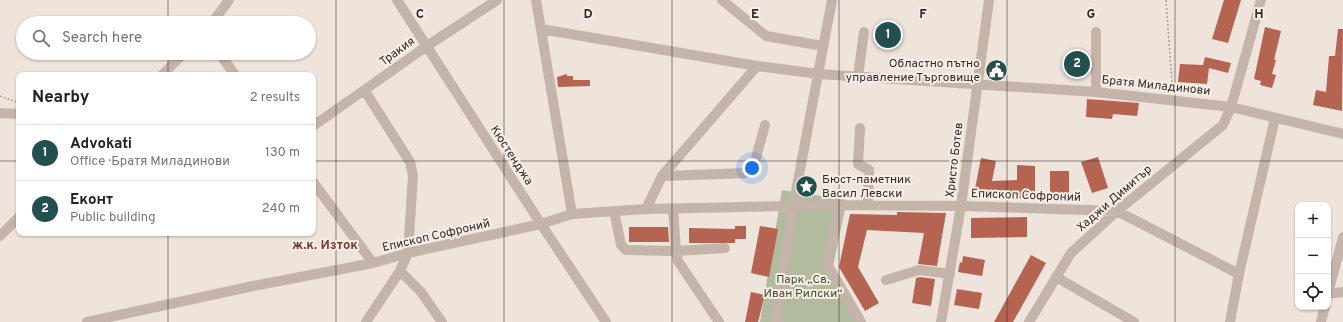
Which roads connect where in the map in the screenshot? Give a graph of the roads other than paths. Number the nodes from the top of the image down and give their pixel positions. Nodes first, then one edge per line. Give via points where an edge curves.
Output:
1 (229, 0) edge
2 (398, 0) edge
3 (497, 0) edge
4 (536, 0) edge
5 (722, 0) edge
6 (832, 0) edge
7 (989, 0) edge
8 (1261, 0) edge
9 (217, 16) edge
10 (541, 29) junction
11 (864, 32) dead end
12 (1096, 32) dead end
13 (427, 46) junction
14 (823, 46) junction
15 (177, 60) edge
16 (224, 60) edge
17 (757, 66) junction
18 (166, 72) edge
19 (233, 72) edge
20 (819, 74) junction
21 (858, 77) junction
22 (977, 84) junction
23 (365, 90) junction
24 (1096, 92) junction
25 (1231, 107) junction
26 (0, 113) edge
27 (16, 114) edge
28 (1275, 118) junction
29 (316, 124) edge
30 (765, 124) dead end
31 (860, 128) dead end
32 (1343, 134) edge
33 (662, 176) junction
34 (316, 186) edge
35 (839, 205) junction
36 (868, 205) junction
37 (961, 206) junction
38 (793, 207) junction
39 (646, 209) junction
40 (673, 209) junction
41 (1117, 210) junction
42 (614, 211) junction
43 (572, 214) junction
44 (16, 220) edge
45 (541, 224) junction
46 (0, 236) edge
47 (1343, 237) edge
48 (725, 248) dead end
49 (676, 251) junction
50 (408, 253) junction
51 (372, 263) junction
52 (400, 272) junction
53 (950, 274) junction
54 (1239, 274) junction
55 (1056, 277) junction
56 (886, 280) dead end
57 (1331, 283) edge
58 (1343, 292) edge
59 (1331, 294) edge
60 (1324, 310) edge
61 (775, 321) edge
62 (88, 322) edge
63 (366, 322) edge
64 (442, 322) edge
65 (606, 322) edge
66 (719, 322) edge
67 (861, 322) edge
68 (941, 322) edge
69 (1029, 322) edge
70 (1134, 322) edge
71 (1230, 322) edge
72 (1321, 322) edge

1 - 9 street
2 - 13 street, Кюстенджа
3 - 13 street, Тракия
4 - 10 street
5 - 14 street via 766,36
6 - 14 street
7 - 22 street, Христо Ботев
8 - 25 street, Хаджи Димитър
10 - 17 street, Братя Миладинови
10 - 43 street
11 - 21 street
12 - 24 street
13 - 23 street, Тракия
13 - 45 street, Кюстенджа
14 - 20 street
15 - 18 street
16 - 19 street
17 - 20 street, Братя Миладинови
17 - 33 street
20 - 21 street, Братя Миладинови
20 - 38 street
21 - 22 street, Братя Миладинови
22 - 24 street, Братя Миладинови
22 - 37 street, Христо Ботев
23 - 29 street, Тракия
23 - 50 street via 410,162 413,176
24 - 25 street, Братя Миладинови
25 - 28 street, Братя Миладинови
25 - 41 street, Хаджи Димитър via 1223,124
26 - 27 street
28 - 32 street, Братя Миладинови
28 - 54 street
30 - 33 street via 754,165 747,174
31 - 36 street via 858,164 869,170
33 - 39 street
34 - 51 street
35 - 36 street, Епископ Софроний
35 - 38 street, Епископ Софроний
35 - 67 street via 827,264
36 - 37 street, Епископ Софроний
37 - 41 street, Епископ Софроний
37 - 53 street, Христо Ботев
38 - 40 street, Епископ Софроний
38 - 61 street
39 - 40 street, Епископ Софроний
39 - 42 street, Епископ Софроний
40 - 49 street
41 - 54 street
41 - 55 street, Хаджи Димитър via 1071,253
42 - 43 street, Епископ Софроний
42 - 49 street via 621,245 626,250
43 - 45 street, Епископ Софроний
44 - 46 street
45 - 50 street, Епископ Софроний
45 - 65 street, Кюстенджа
47 - 57 street
48 - 49 street
49 - 66 street via 678,261
50 - 51 street, Епископ Софроний
50 - 52 street
51 - 62 street, Епископ Софроний
52 - 63 street
52 - 64 street via 421,292
53 - 56 street via 919,270
53 - 68 street, Христо Ботев
54 - 71 street
55 - 69 street, Хаджи Димитър
55 - 70 street
58 - 59 street
60 - 72 street

